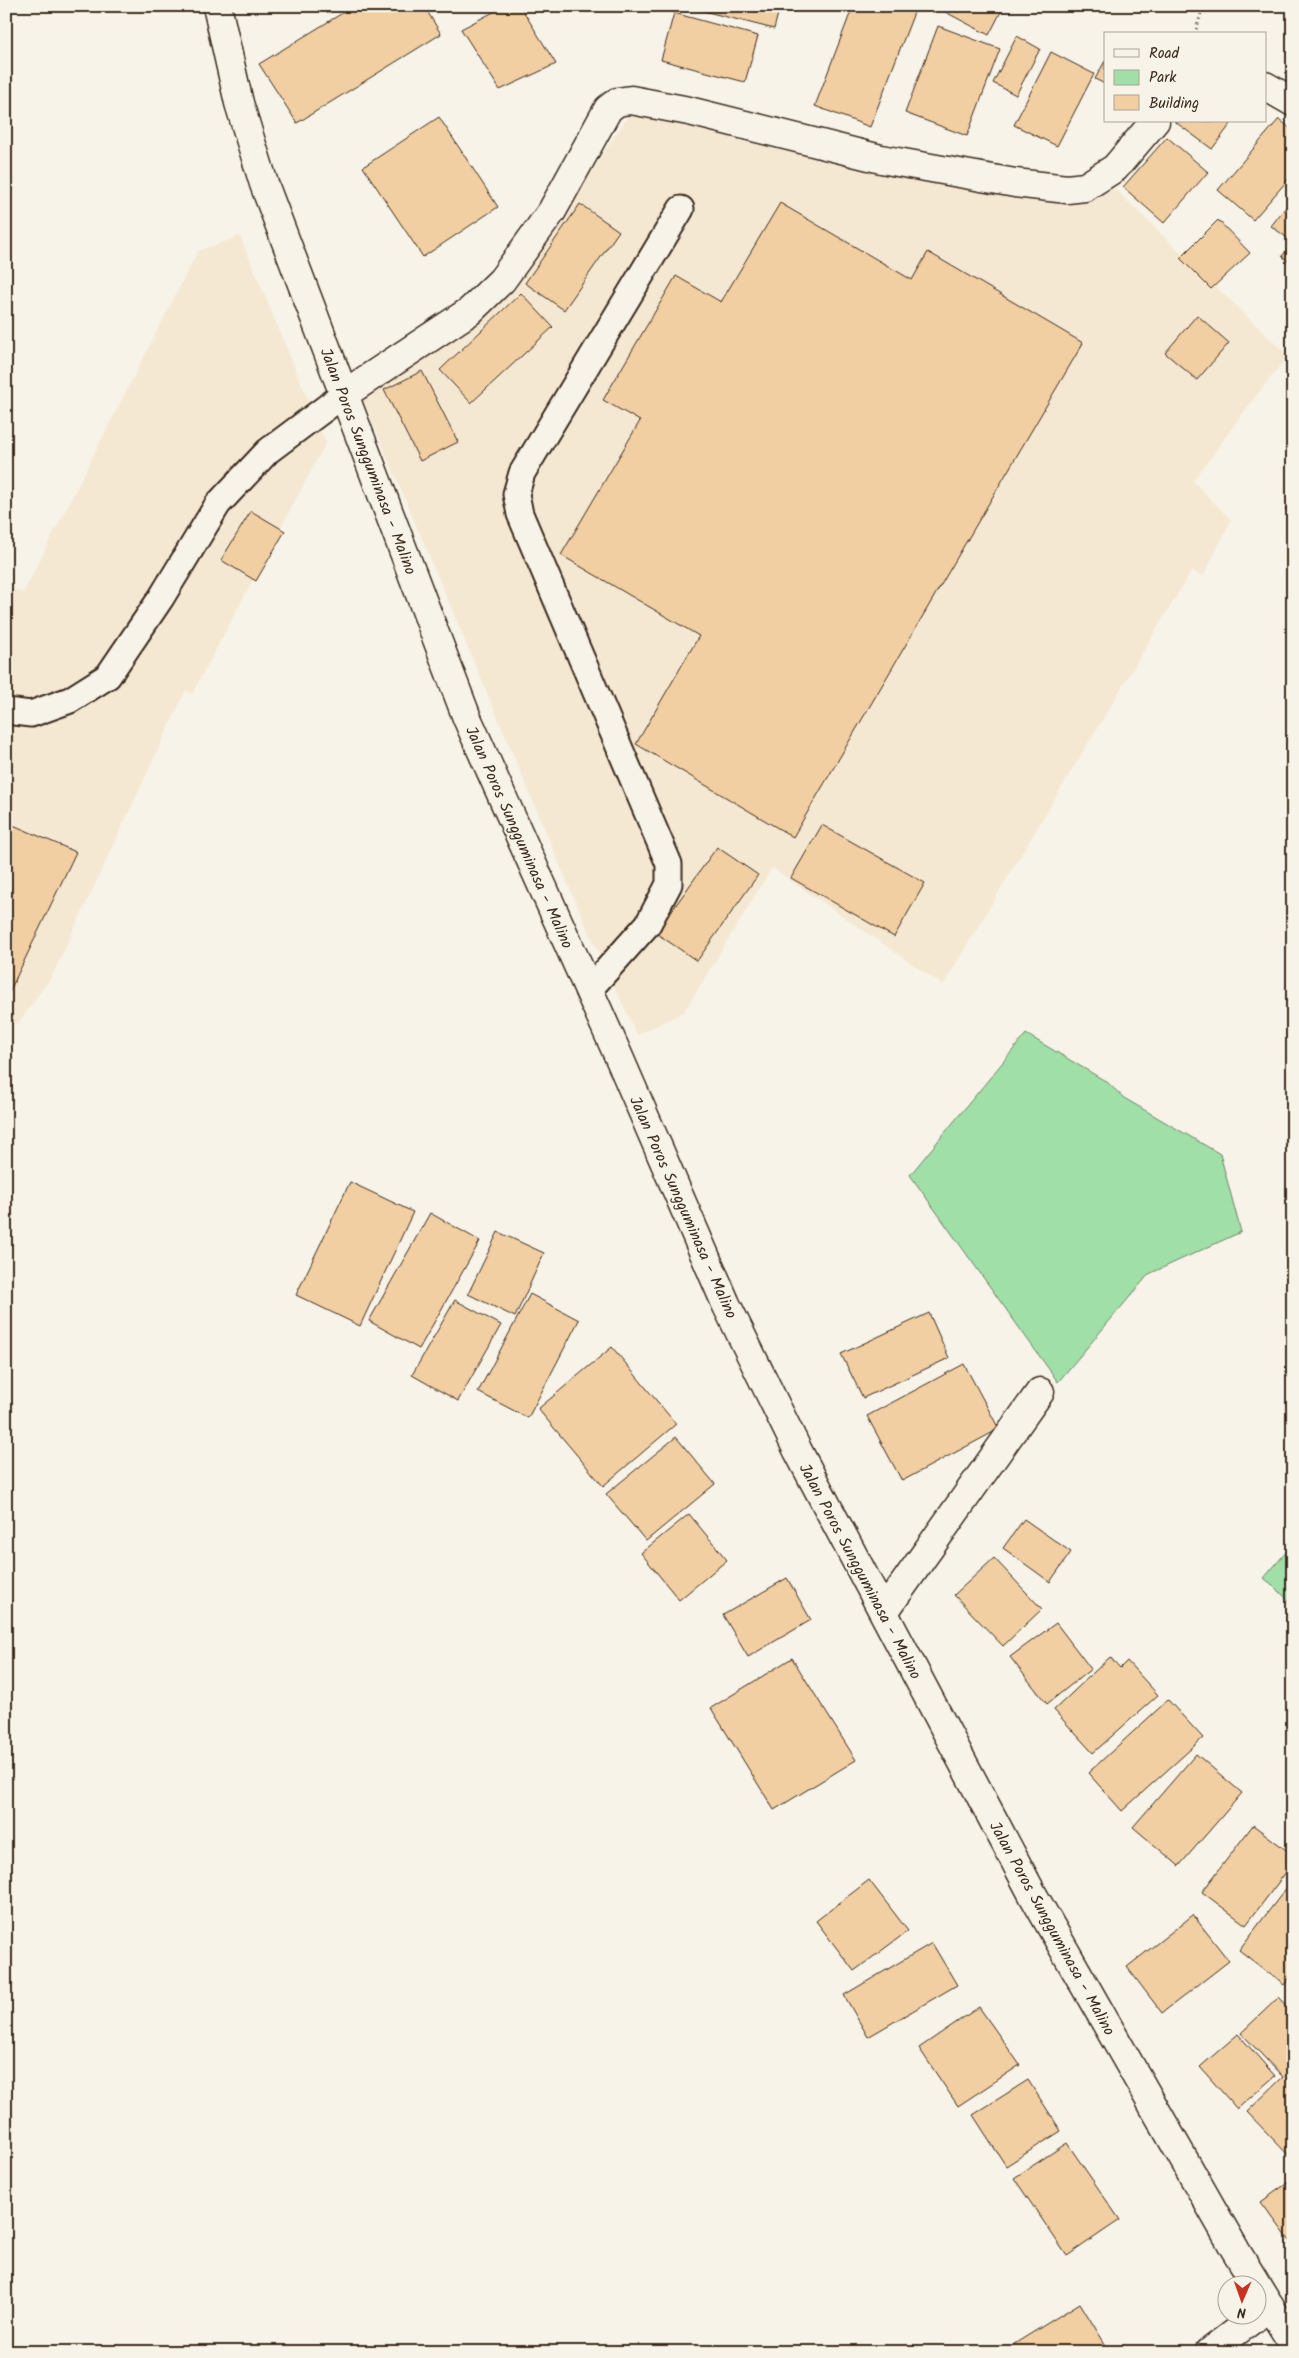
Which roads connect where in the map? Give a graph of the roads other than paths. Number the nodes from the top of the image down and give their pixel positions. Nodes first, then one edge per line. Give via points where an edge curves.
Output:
1 (217, 6) edge
2 (1266, 87) edge
3 (1293, 102) edge
4 (1153, 122) edge
5 (681, 210) dead end
6 (343, 395) junction
7 (6, 711) edge
8 (588, 991) junction
9 (1040, 1392) dead end
10 (884, 1612) junction
11 (1270, 2306) junction
12 (1291, 2338) edge
13 (1209, 2352) edge

1 - 6 main road, Jalan Poros Sungguminasa - Malino via 239,103 264,184
2 - 3 main road
4 - 6 main road via 1114,168 1085,187 1067,189 1014,183 881,159 689,111 631,100 616,102 608,109 552,211 502,280 470,311
5 - 8 lane via 522,473 516,494 520,514 669,864 669,884 648,924
6 - 7 lane via 268,451 218,504 108,676 70,700 30,714
6 - 8 main road, Jalan Poros Sungguminasa - Malino via 467,718
8 - 10 main road, Jalan Poros Sungguminasa - Malino via 726,1304 798,1451
9 - 10 main road
10 - 11 main road, Jalan Poros Sungguminasa - Malino via 1034,1894
11 - 12 main road, Jalan Poros Sungguminasa - Malino
11 - 13 main road

